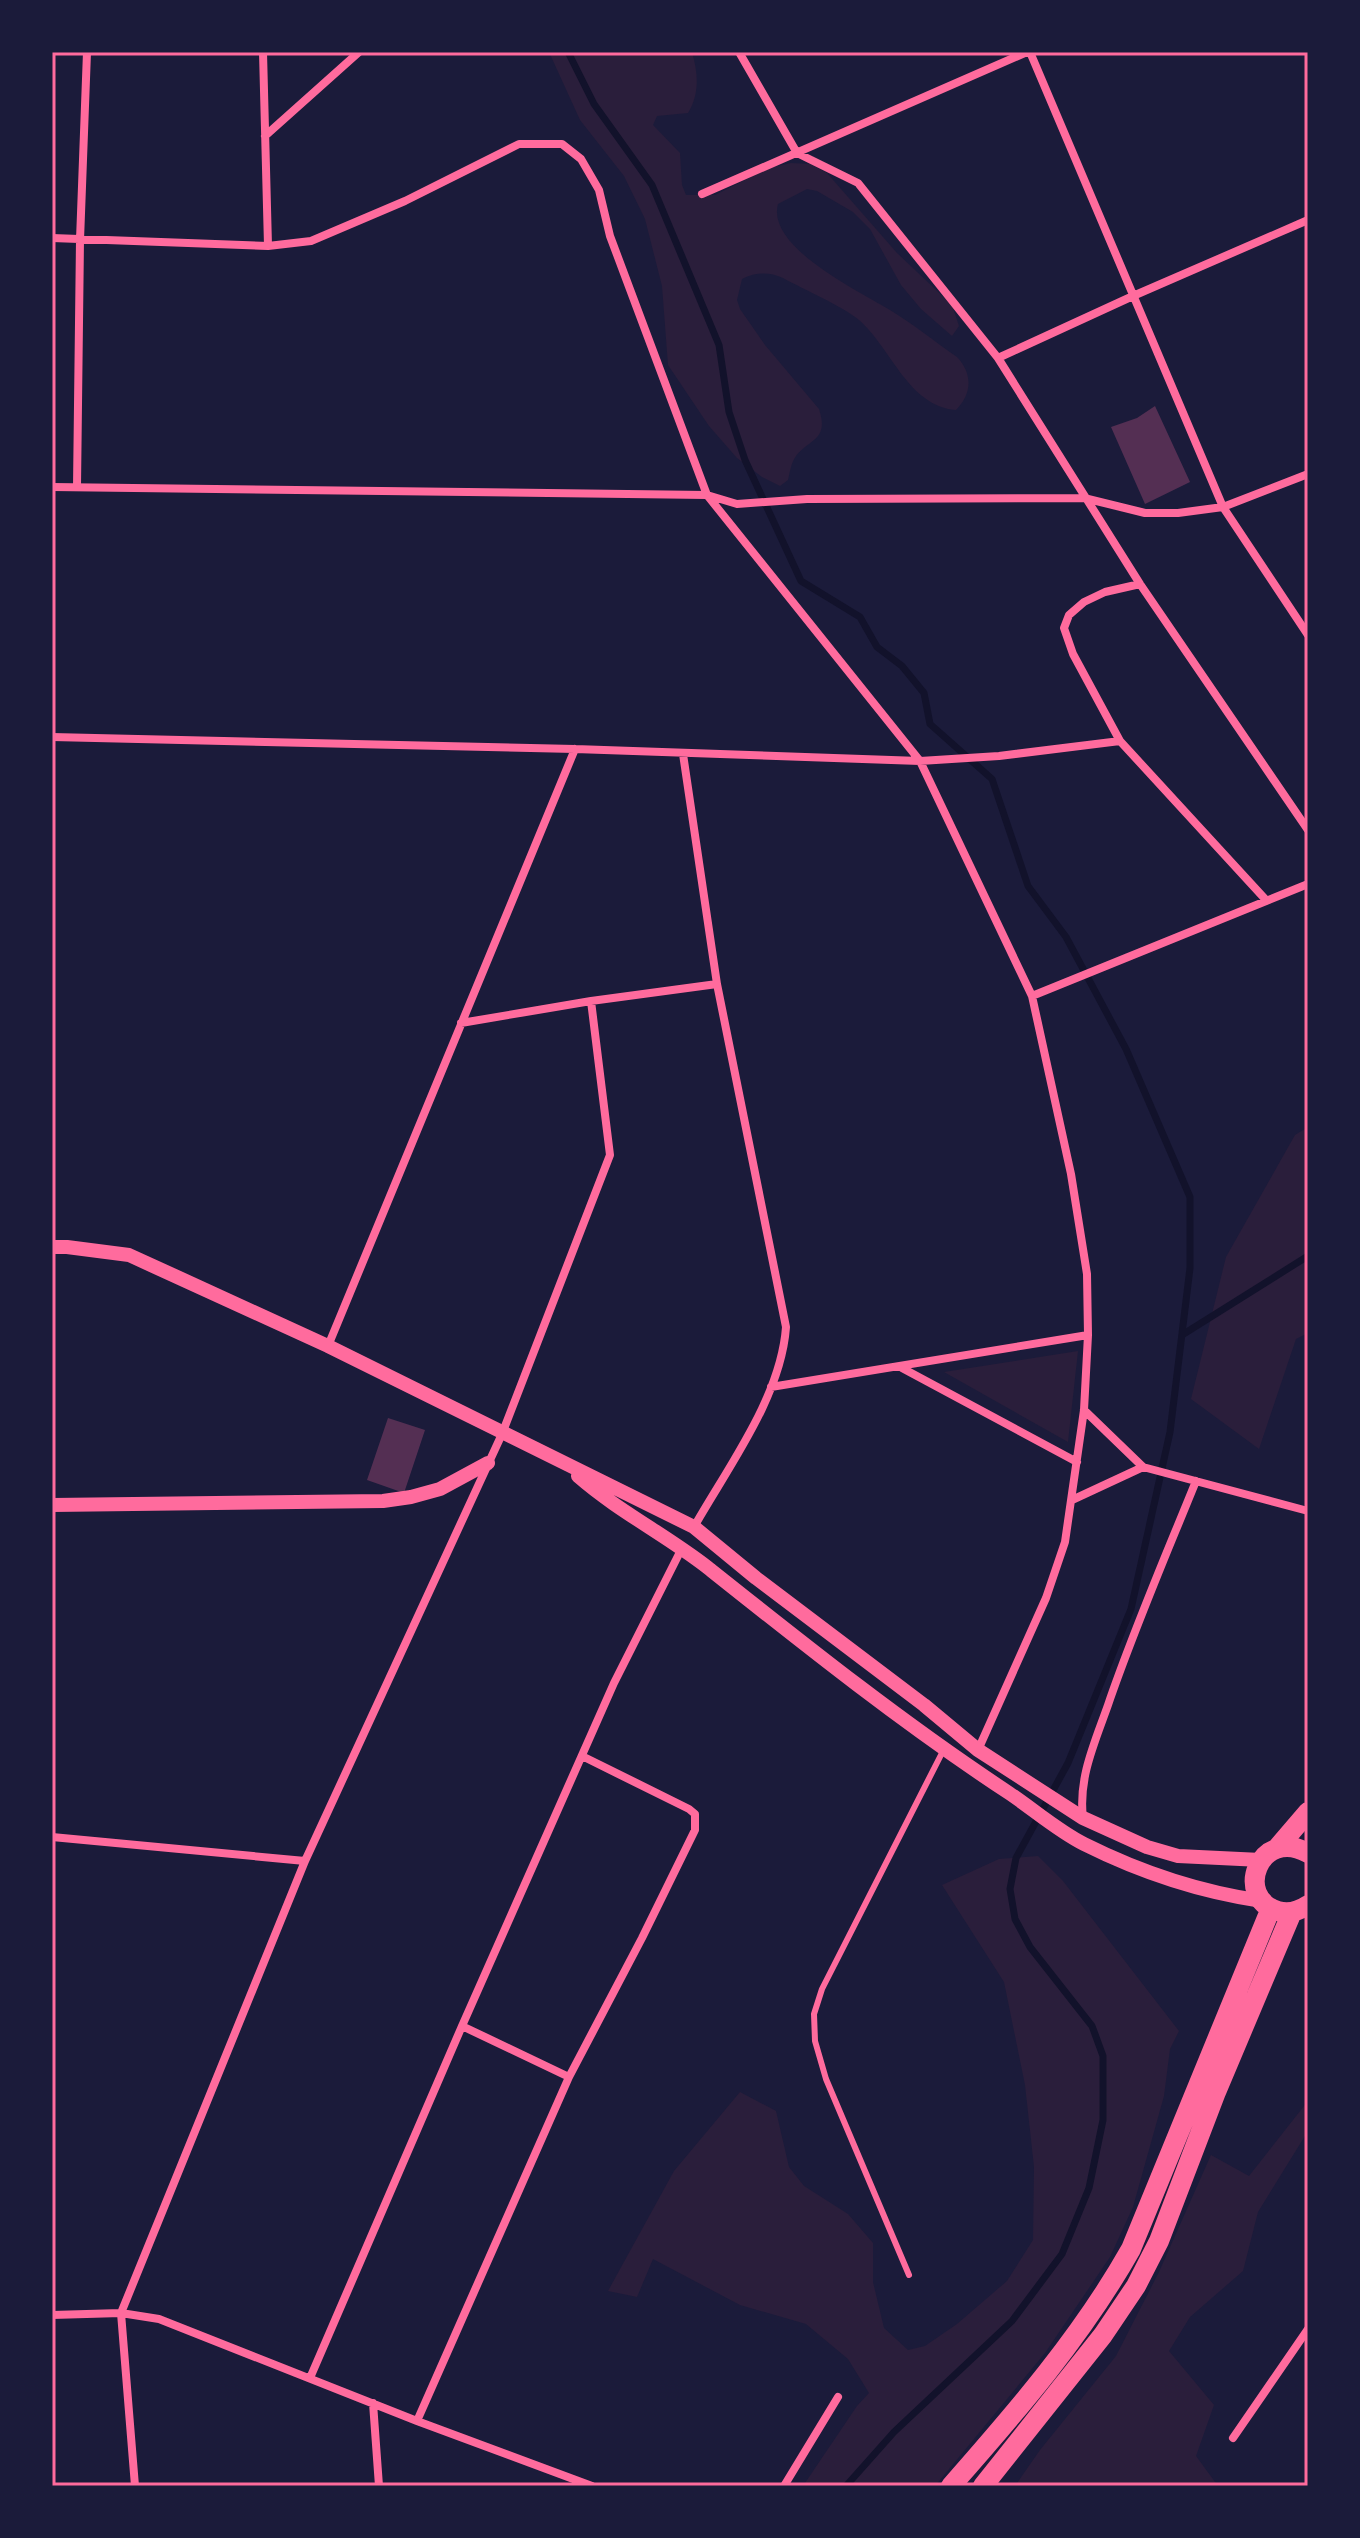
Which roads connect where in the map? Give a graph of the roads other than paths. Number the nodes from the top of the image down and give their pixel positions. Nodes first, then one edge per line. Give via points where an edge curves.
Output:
1 (87, 52) edge
2 (263, 52) edge
3 (359, 52) edge
4 (739, 52) edge
5 (1029, 52) edge
6 (265, 136) junction
7 (797, 153) junction
8 (702, 194) dead end
9 (1308, 220) edge
10 (52, 238) edge
11 (80, 240) junction
12 (268, 246) junction
13 (1133, 296) junction
14 (998, 358) junction
15 (1308, 474) edge
16 (52, 487) edge
17 (77, 487) junction
18 (707, 495) junction
19 (1084, 498) junction
20 (1223, 507) junction
21 (1140, 584) junction
22 (1308, 635) edge
23 (52, 737) edge
24 (1120, 741) junction
25 (575, 749) junction
26 (683, 754) junction
27 (920, 761) junction
28 (1308, 830) edge
29 (1308, 884) edge
30 (1266, 900) junction
31 (717, 984) junction
32 (1032, 996) junction
33 (591, 1001) junction
34 (461, 1023) junction
35 (52, 1247) edge
36 (1088, 1335) junction
37 (328, 1346) junction
38 (900, 1367) junction
39 (771, 1387) junction
40 (1084, 1410) junction
41 (502, 1434) junction
42 (1077, 1462) junction
43 (488, 1463) junction
44 (566, 1465) junction
45 (1146, 1467) junction
46 (1196, 1481) junction
47 (1072, 1500) junction
48 (52, 1505) edge
49 (1308, 1511) edge
50 (694, 1527) junction
51 (682, 1548) junction
52 (944, 1749) junction
53 (978, 1750) junction
54 (582, 1756) junction
55 (1308, 1812) edge
56 (1083, 1818) junction
57 (52, 1837) edge
58 (1278, 1847) junction
59 (1308, 1853) edge
60 (1261, 1860) junction
61 (305, 1861) junction
62 (1267, 1904) junction
63 (1300, 1908) edge
64 (462, 2026) junction
65 (569, 2077) junction
66 (909, 2275) dead end
67 (121, 2313) junction
68 (52, 2315) edge
69 (1308, 2329) edge
70 (310, 2378) junction
71 (838, 2397) dead end
72 (373, 2403) junction
73 (417, 2421) junction
74 (1233, 2438) dead end
75 (135, 2486) edge
76 (379, 2486) edge
77 (592, 2486) edge
78 (784, 2486) edge
79 (951, 2486) edge
80 (983, 2486) edge

1 - 11 street
2 - 6 street
3 - 6 street
4 - 7 street
5 - 7 street
5 - 13 street
6 - 12 street
7 - 8 street
7 - 14 street via 858,183
9 - 13 street
10 - 11 street
11 - 12 street
11 - 17 street
12 - 18 street via 311,241 519,144 562,144 581,159 599,190 610,236
13 - 14 street
13 - 20 street
14 - 19 street
15 - 20 street
16 - 17 street
17 - 18 street
18 - 19 street via 737,504
18 - 27 street
19 - 20 street via 1145,513
19 - 21 street
20 - 22 street
21 - 24 street via 1084,602 1064,628
21 - 28 street
23 - 25 street
24 - 27 street
24 - 30 street
25 - 26 street
25 - 34 street
26 - 27 street
26 - 31 street
27 - 32 street
29 - 30 street
30 - 32 street
31 - 33 street
31 - 39 street via 786,1327 784,1352
32 - 36 street via 1071,1174 1087,1274
33 - 34 street
33 - 41 street via 610,1155
34 - 37 street
35 - 37 street via 129,1255
36 - 38 street
36 - 40 street
37 - 41 street
38 - 39 street
38 - 42 street
39 - 50 street
40 - 42 street
40 - 45 street
41 - 43 street
41 - 44 street
42 - 47 street
43 - 48 street via 440,1489 383,1501
43 - 61 street
44 - 50 street
44 - 51 street
45 - 46 street
45 - 47 street
46 - 49 street
46 - 56 street via 1085,1770
47 - 53 street via 1065,1542 1046,1598
50 - 53 street
51 - 52 street
51 - 54 street
52 - 62 street via 1080,1842 1194,1888
52 - 66 lane via 814,2014 826,2079
53 - 56 street
54 - 64 street
54 - 65 street via 689,1809 695,1814 695,1830
55 - 58 main road
56 - 60 street via 1178,1856
57 - 61 street
58 - 59 main road
58 - 60 main road
60 - 62 main road via 1255,1881
61 - 67 street
62 - 63 main road
62 - 79 main road via 1131,2249 1075,2337
63 - 80 main road via 1136,2286
64 - 65 street
64 - 70 street
65 - 73 street
67 - 68 street
67 - 70 street via 159,2319
67 - 75 street
69 - 74 street
70 - 72 street
71 - 78 street
72 - 73 street
72 - 76 street
73 - 77 street

